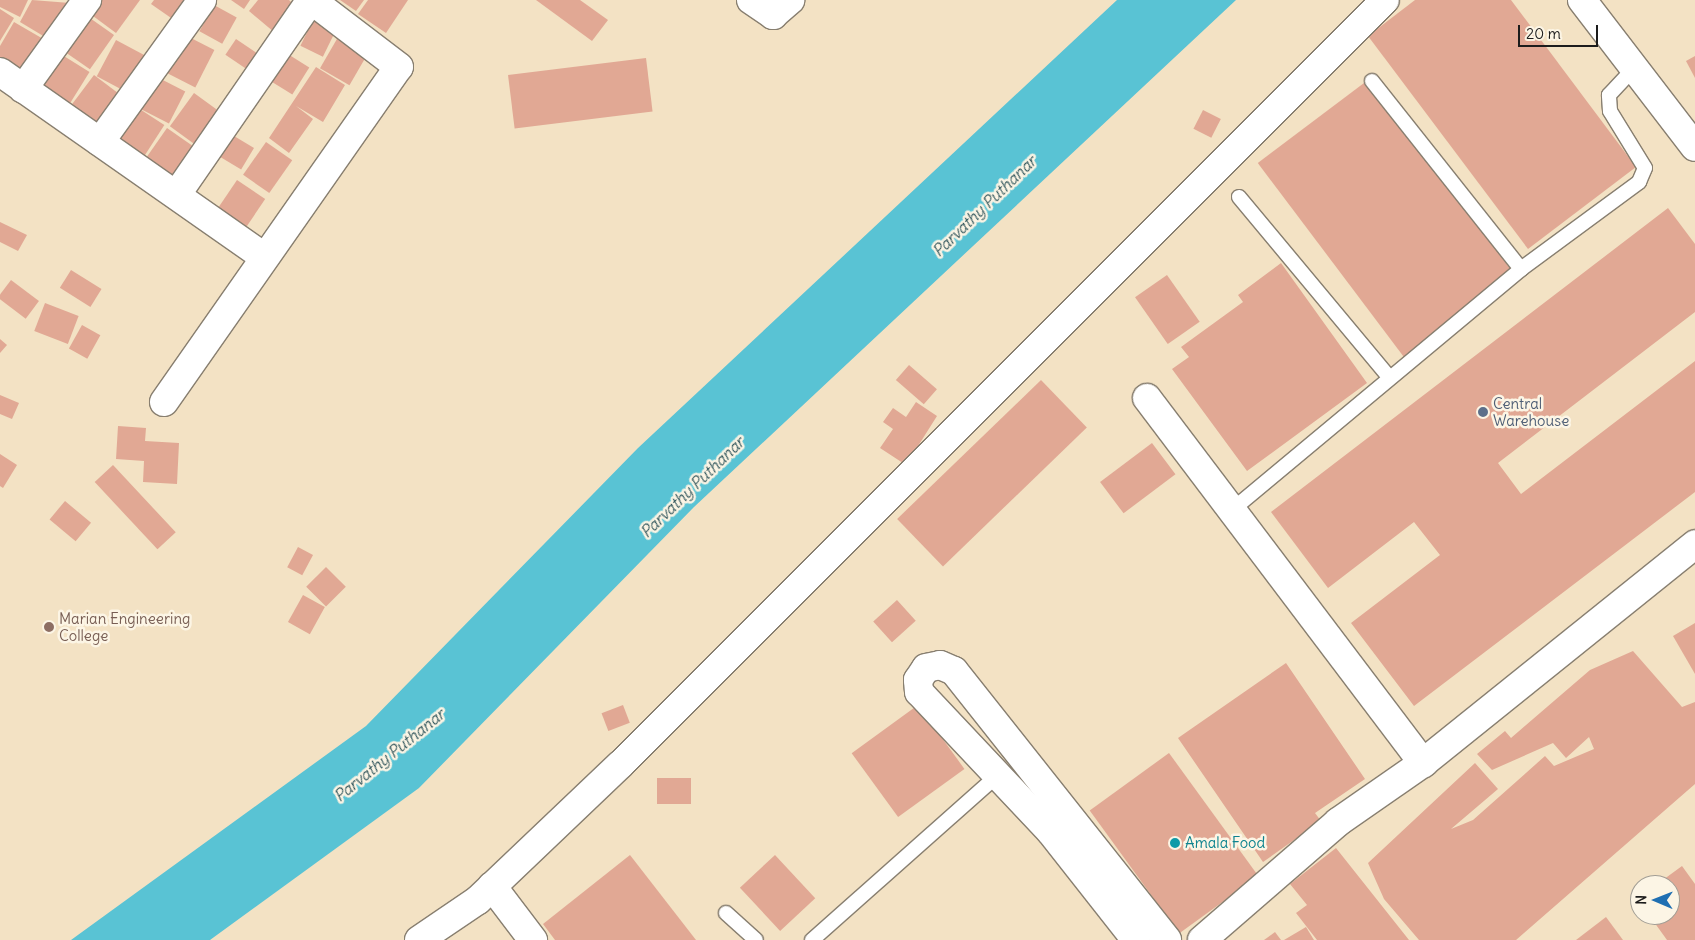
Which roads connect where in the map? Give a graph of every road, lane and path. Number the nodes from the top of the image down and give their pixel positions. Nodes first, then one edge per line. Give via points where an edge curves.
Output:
1 (87, 0) edge
2 (202, 0) edge
3 (311, 0) edge
4 (751, 0) edge
5 (790, 0) edge
6 (1385, 0) edge
7 (1582, 0) edge
8 (1634, 68) junction
9 (0, 72) edge
10 (1372, 82) dead end
11 (23, 89) junction
12 (100, 142) junction
13 (1695, 147) edge
14 (177, 194) junction
15 (1239, 197) dead end
16 (264, 257) junction
17 (1521, 269) junction
18 (1389, 377) junction
19 (1147, 398) dead end
20 (164, 402) dead end
21 (1232, 510) junction
22 (1695, 544) edge
23 (1423, 763) junction
24 (1000, 773) junction
25 (492, 886) junction
26 (726, 913) dead end
27 (419, 940) edge
28 (533, 940) edge
29 (756, 940) edge
30 (812, 940) edge
31 (1136, 940) edge
32 (1167, 940) edge
33 (1202, 940) edge

1 - 11 street
2 - 12 street
3 - 14 street
3 - 16 street via 398,67
4 - 5 street via 773,15
6 - 25 street via 621,764
7 - 8 street
8 - 13 street
8 - 17 lane via 1609,95 1610,111 1642,162 1644,175
9 - 11 street
10 - 17 lane
11 - 12 street
12 - 14 street
14 - 16 street
15 - 18 lane
16 - 20 street
17 - 18 lane
18 - 21 lane
19 - 21 street
21 - 23 street
22 - 23 street
23 - 33 street via 1338,822
24 - 30 lane
24 - 31 street
24 - 32 street via 918,692 918,680 926,668 940,665 954,671
25 - 27 street
25 - 28 street
26 - 29 lane

